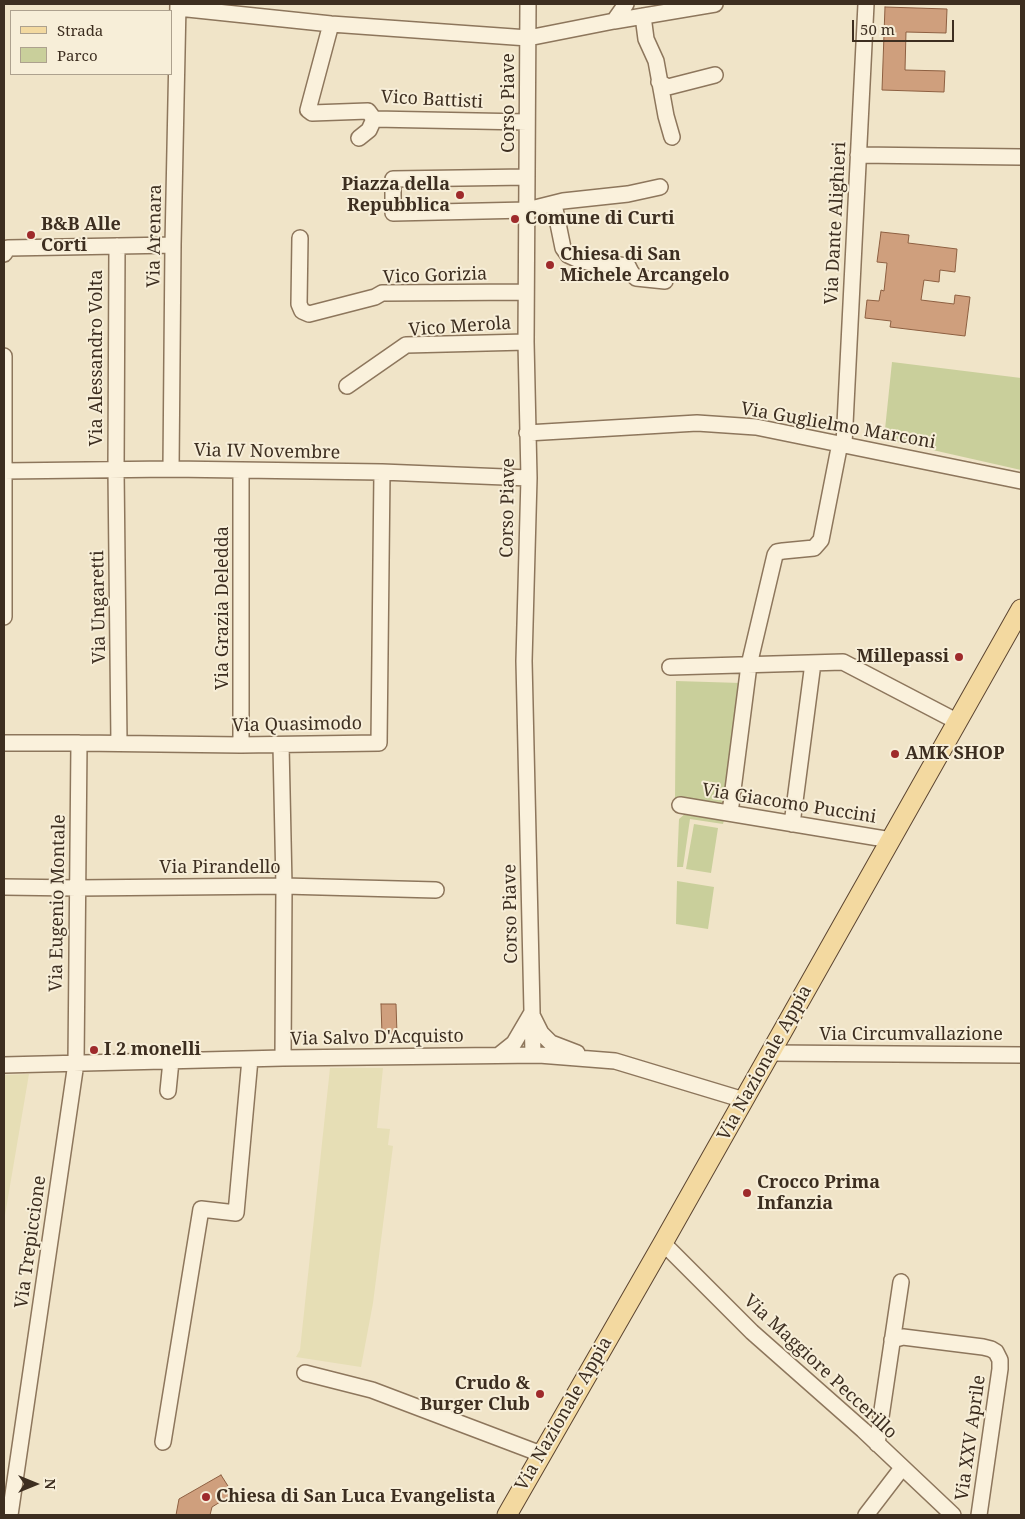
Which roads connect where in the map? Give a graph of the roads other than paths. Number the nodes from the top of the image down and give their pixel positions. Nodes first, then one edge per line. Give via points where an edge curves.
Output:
1 (528, 4) edge
2 (626, 4) edge
3 (715, 4) edge
4 (866, 4) edge
5 (178, 6) edge
6 (643, 16) junction
7 (614, 21) junction
8 (331, 24) junction
9 (528, 38) junction
10 (715, 75) dead end
11 (659, 82) junction
12 (374, 119) junction
13 (527, 122) junction
14 (672, 137) dead end
15 (358, 138) dead end
16 (858, 155) junction
17 (1021, 157) edge
18 (527, 177) junction
19 (660, 187) dead end
20 (554, 204) junction
21 (527, 210) junction
22 (300, 238) dead end
23 (173, 245) junction
24 (117, 246) junction
25 (4, 254) edge
26 (665, 281) dead end
27 (526, 292) junction
28 (526, 342) junction
29 (4, 356) edge
30 (347, 386) dead end
31 (527, 433) junction
32 (842, 443) junction
33 (171, 469) junction
34 (116, 470) junction
35 (241, 470) junction
36 (4, 471) edge
37 (382, 472) junction
38 (529, 478) junction
39 (1021, 481) edge
40 (1021, 608) edge
41 (4, 617) edge
42 (813, 663) junction
43 (749, 665) junction
44 (670, 667) dead end
45 (958, 722) junction
46 (4, 743) edge
47 (79, 743) junction
48 (120, 743) junction
49 (241, 745) junction
50 (281, 745) junction
51 (680, 805) dead end
52 (730, 813) junction
53 (792, 824) junction
54 (891, 840) junction
55 (284, 886) junction
56 (4, 887) edge
57 (77, 888) junction
58 (436, 890) dead end
59 (532, 1013) junction
60 (771, 1053) junction
61 (499, 1055) junction
62 (533, 1055) junction
63 (1021, 1055) edge
64 (283, 1058) junction
65 (250, 1059) junction
66 (597, 1059) junction
67 (171, 1061) junction
68 (76, 1063) junction
69 (4, 1065) edge
70 (168, 1091) dead end
71 (744, 1100) junction
72 (663, 1243) junction
73 (901, 1282) dead end
74 (892, 1340) junction
75 (305, 1373) dead end
76 (163, 1442) dead end
77 (877, 1444) junction
78 (541, 1454) junction
79 (902, 1468) junction
80 (511, 1513) edge
81 (948, 1513) edge
82 (10, 1515) edge
83 (866, 1515) edge
84 (979, 1515) edge

1 - 9 street, Corso Piave
2 - 7 street
3 - 6 street
4 - 16 street, Via Dante Alighieri
5 - 8 street
5 - 23 street, Via Arenara
6 - 7 street
6 - 11 street via 646,39 656,60
7 - 9 street
8 - 9 street
8 - 12 street, Vico Battisti via 308,110 314,114 368,111
9 - 13 street, Corso Piave
10 - 11 street via 668,87
11 - 14 street
12 - 13 street, Vico Battisti
12 - 15 street via 369,130
13 - 18 street, Corso Piave
16 - 17 street
16 - 32 street, Via Dante Alighieri
18 - 21 street, Corso Piave
18 - 21 street via 393,179 393,213
19 - 20 street
20 - 21 street
20 - 26 street via 563,248 568,255 581,261 628,266 636,278
21 - 27 street, Corso Piave
22 - 27 street, Vico Gorizia via 299,304 302,311 309,314 382,293
23 - 24 street
23 - 33 street, Via Arenara
24 - 25 street via 8,248
24 - 34 street, Via Alessandro Volta
27 - 28 street, Corso Piave
28 - 30 street, Vico Merola via 406,345
28 - 31 street, Corso Piave
29 - 36 street
31 - 32 street, Via Guglielmo Marconi via 697,423 756,427
31 - 38 street, Corso Piave
32 - 39 street, Via Guglielmo Marconi
32 - 43 street, Via Dante Alighieri via 821,540 814,548 777,552
33 - 34 street, Via IV Novembre
33 - 35 street, Via IV Novembre
34 - 36 street, Via IV Novembre
34 - 48 street, Via Ungaretti
35 - 37 street, Via IV Novembre
35 - 49 street, Via Grazia Deledda
36 - 41 street
37 - 38 street, Via IV Novembre
37 - 50 street, Via Quasimodo via 379,743
38 - 59 street, Corso Piave via 524,661
40 - 45 main road, Via Nazionale Appia
42 - 43 street
42 - 45 street via 843,662
42 - 53 street
43 - 44 street
43 - 52 street
45 - 54 main road, Via Nazionale Appia
46 - 47 street, Via Quasimodo
47 - 48 street, Via Quasimodo
47 - 57 street, Via Eugenio Montale
48 - 49 street, Via Quasimodo
49 - 50 street, Via Quasimodo
50 - 55 street
51 - 52 street, Via Giacomo Puccini
52 - 53 street, Via Giacomo Puccini
53 - 54 street, Via Giacomo Puccini
54 - 60 main road, Via Nazionale Appia
55 - 57 street, Via Pirandello
55 - 58 street, Via Pirandello
55 - 64 street
56 - 57 street, Via Pirandello
57 - 68 street, Via Eugenio Montale
59 - 61 street via 514,1043
59 - 62 street, Corso Piave
59 - 66 street, Corso Piave via 541,1034 550,1043
60 - 63 street, Via Circumvallazione
60 - 71 main road, Via Nazionale Appia
61 - 62 street, Via Salvo D'Acquisto
61 - 64 street, Via Salvo D'Acquisto
62 - 66 street, Via Salvo D'Acquisto
64 - 65 street, Via Salvo D'Acquisto
65 - 67 street, Via Salvo D'Acquisto
65 - 76 street via 236,1213 201,1209
66 - 71 street, Via Salvo D'Acquisto via 616,1061
67 - 68 street, Via Salvo D'Acquisto
67 - 70 street
68 - 69 street, Via Salvo D'Acquisto
68 - 82 street, Via Trepiccione
71 - 72 main road, Via Nazionale Appia
72 - 77 street, Via Maggiore Peccerillo via 752,1332
72 - 78 main road, Via Nazionale Appia
73 - 74 street
74 - 77 street
74 - 84 street, Via XXV Aprile via 903,1337 983,1347 996,1352 1000,1360
75 - 78 street via 372,1390
77 - 79 street, Via Maggiore Peccerillo
78 - 80 main road, Via Nazionale Appia
79 - 81 street, Via Maggiore Peccerillo
79 - 83 street

